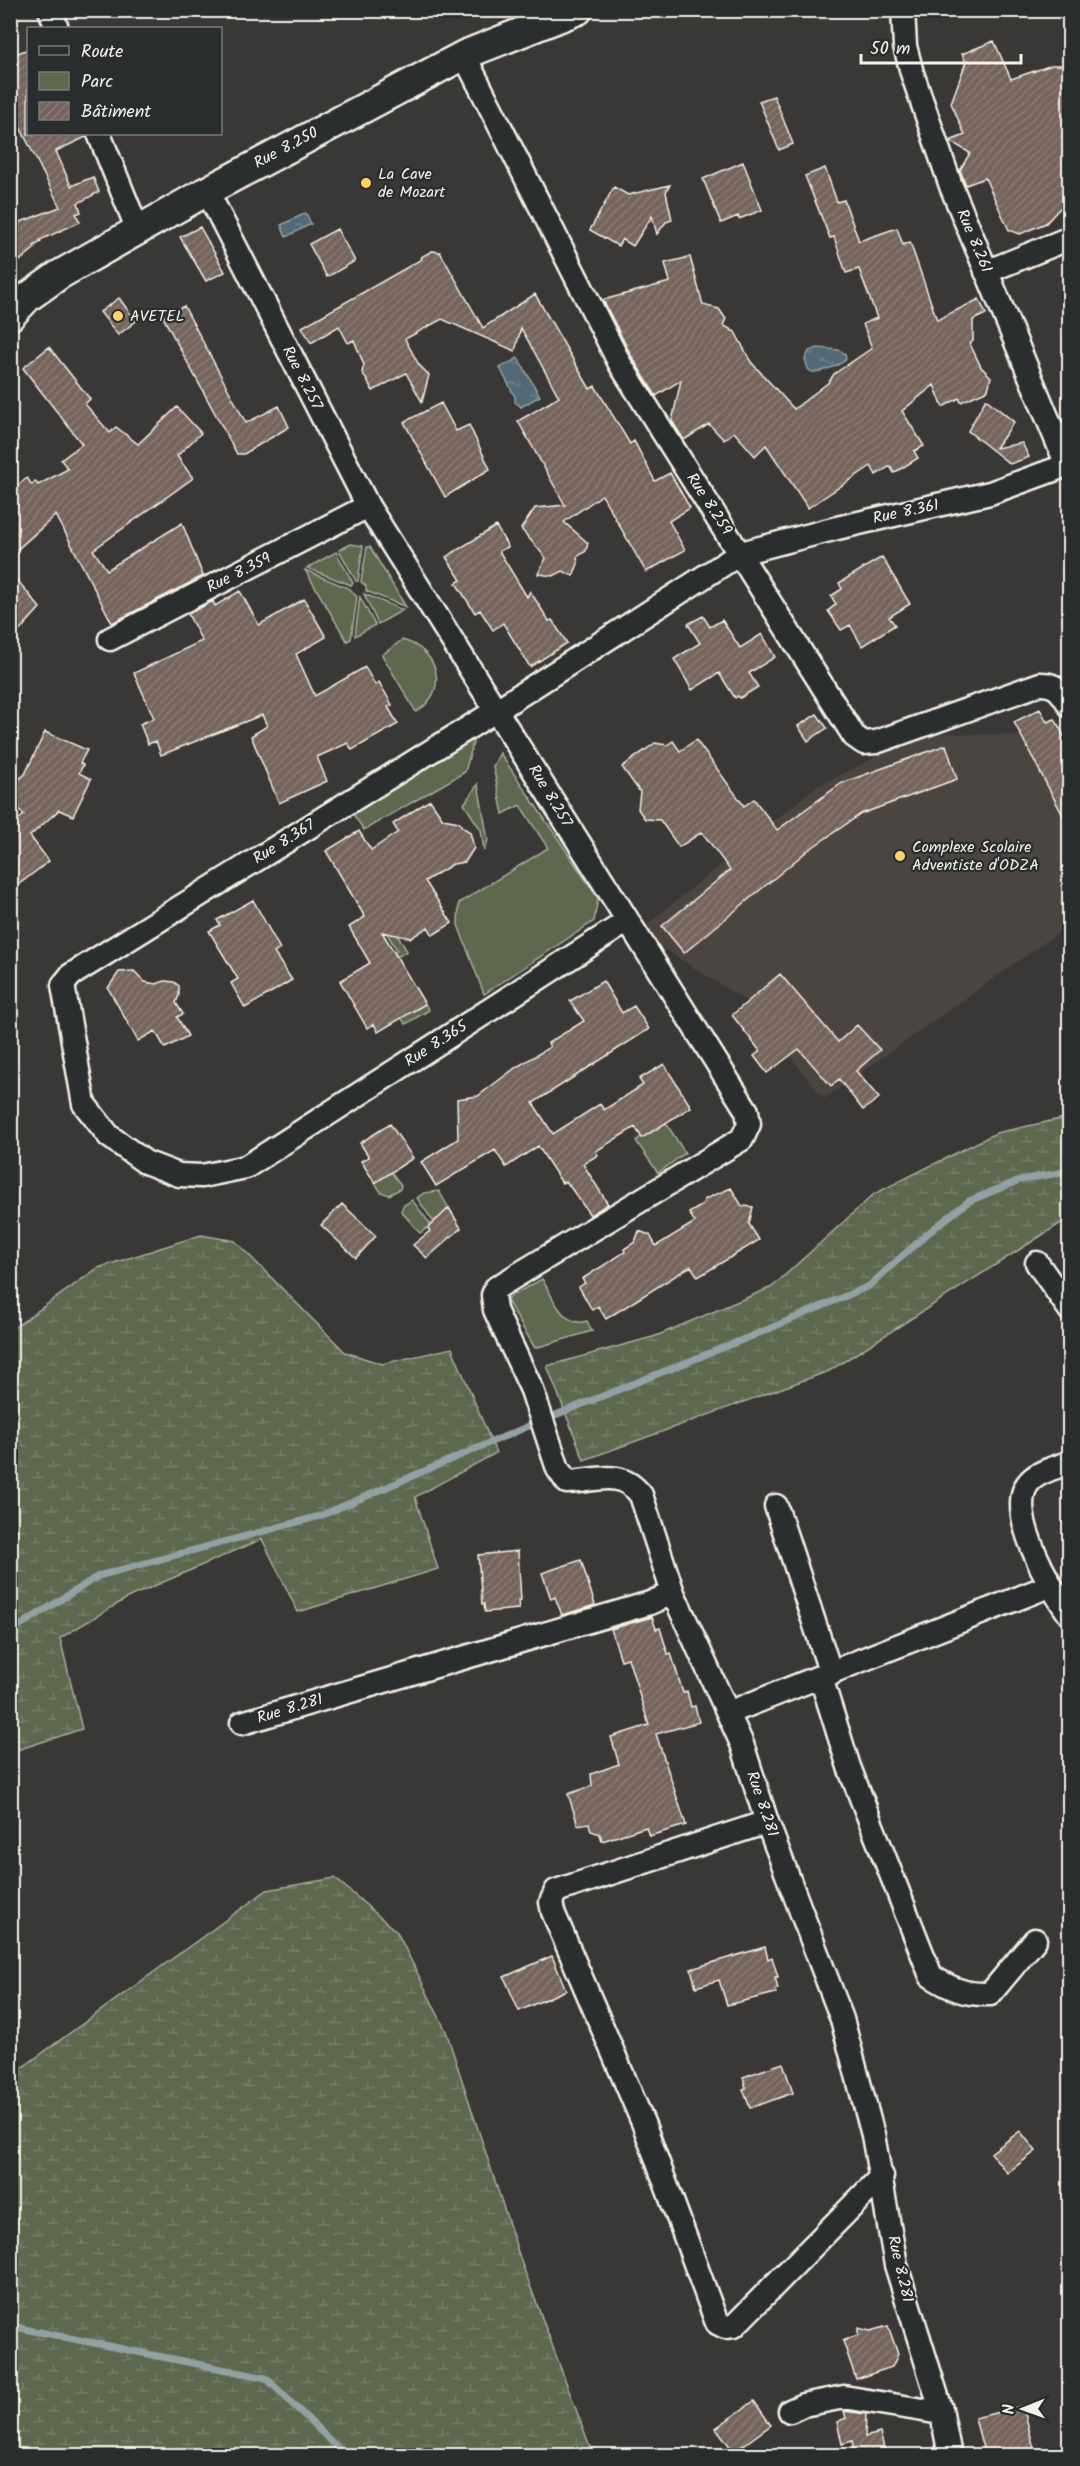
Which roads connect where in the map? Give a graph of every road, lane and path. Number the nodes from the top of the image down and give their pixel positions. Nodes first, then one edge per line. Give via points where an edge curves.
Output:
1 (50, 10) edge
2 (578, 10) edge
3 (903, 10) edge
4 (57, 27) edge
5 (464, 55) junction
6 (99, 135) edge
7 (207, 191) junction
8 (137, 228) junction
9 (1070, 238) edge
10 (986, 272) junction
11 (10, 316) edge
12 (1068, 465) edge
13 (368, 506) junction
14 (741, 553) junction
15 (110, 639) dead end
16 (1070, 706) edge
17 (497, 710) junction
18 (626, 922) junction
19 (246, 1167) joint
20 (1037, 1263) dead end
21 (1070, 1310) edge
22 (1070, 1462) edge
23 (776, 1506) dead end
24 (1049, 1587) junction
25 (673, 1593) junction
26 (1070, 1615) edge
27 (826, 1676) junction
28 (728, 1713) junction
29 (242, 1723) dead end
30 (767, 1822) junction
31 (1035, 1940) dead end
32 (882, 2176) junction
33 (790, 2411) dead end
34 (941, 2413) junction
35 (950, 2456) edge

1 - 4 street
2 - 5 street, Rue 8.250
3 - 10 street, Rue 8.261 via 905,46 912,73
5 - 7 street, Rue 8.250
5 - 14 street, Rue 8.259 via 620,364
6 - 8 street
7 - 8 street, Rue 8.250
7 - 13 street, Rue 8.257
8 - 11 street, Rue 8.250 via 59,275 28,297
9 - 10 street
10 - 12 street, Rue 8.261
12 - 14 street, Rue 8.361 via 990,493
13 - 15 street, Rue 8.359
13 - 17 street, Rue 8.257
14 - 16 street, Rue 8.259 via 854,736 864,743 1040,684 1060,689
14 - 17 street, Rue 8.361
17 - 18 street, Rue 8.257
17 - 19 street, Rue 8.367 via 71,975 63,985 84,1104 109,1136 145,1162 179,1175 202,1176
18 - 19 street, Rue 8.365
18 - 25 street, Rue 8.257 via 731,1083 747,1111 749,1124 742,1139 496,1288 492,1295 495,1310 532,1390 558,1469 567,1482 613,1477 631,1482 641,1495
20 - 21 street
22 - 24 street via 1032,1479 1020,1503
23 - 27 street
24 - 26 street
24 - 27 street
25 - 28 street, Rue 8.281
25 - 29 street, Rue 8.281
27 - 28 street
27 - 31 street via 849,1767 931,1976 951,1989 972,1995 990,1994
28 - 30 street, Rue 8.281
30 - 32 street, Rue 8.281 via 842,2019
30 - 32 street via 556,1892 551,1902 553,1912 644,2125 717,2323 734,2326
32 - 34 street, Rue 8.281 via 896,2265
33 - 34 street via 844,2397
34 - 35 street, Rue 8.281

